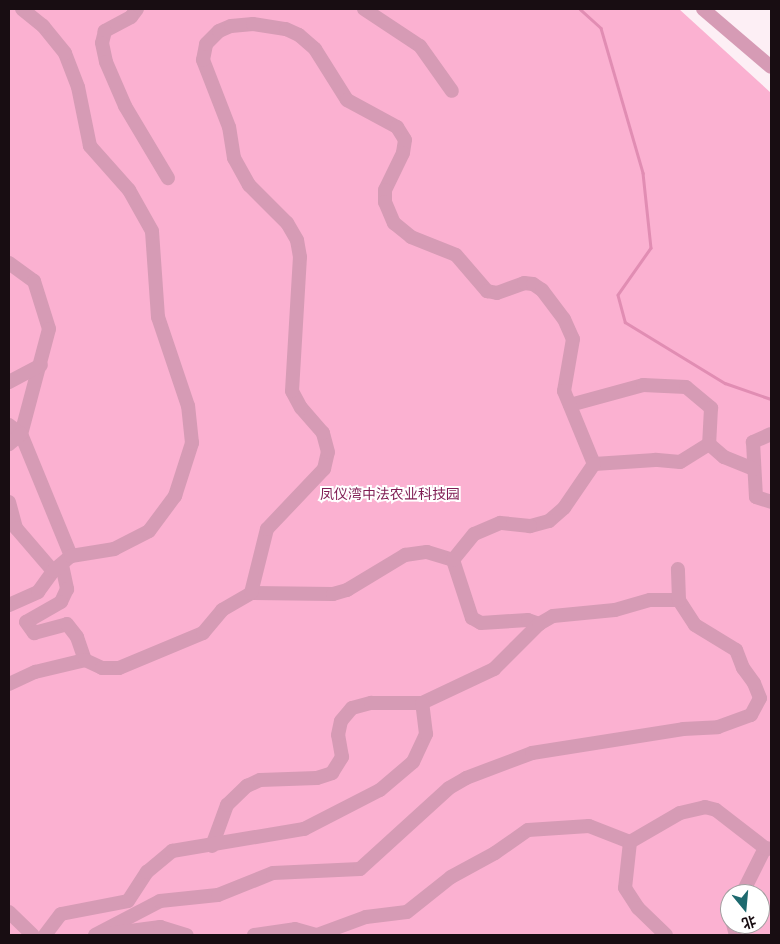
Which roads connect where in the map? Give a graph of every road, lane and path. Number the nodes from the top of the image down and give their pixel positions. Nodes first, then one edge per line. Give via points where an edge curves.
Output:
1 (22, 9) edge
2 (137, 9) edge
3 (364, 9) edge
4 (703, 9) edge
5 (771, 68) edge
6 (452, 91) dead end
7 (168, 178) dead end
8 (9, 263) edge
9 (41, 366) junction
10 (9, 382) edge
11 (570, 405) junction
12 (9, 425) edge
13 (21, 434) junction
14 (771, 434) edge
15 (9, 444) edge
16 (709, 444) junction
17 (594, 464) junction
18 (754, 469) junction
19 (9, 502) edge
20 (771, 502) edge
21 (453, 560) junction
22 (62, 564) junction
23 (678, 569) dead end
24 (251, 593) junction
25 (679, 600) junction
26 (9, 605) edge
27 (539, 624) junction
28 (85, 660) junction
29 (9, 684) edge
30 (422, 703) junction
31 (630, 842) junction
32 (212, 846) junction
33 (768, 848) edge
34 (748, 884) edge
35 (9, 912) edge
36 (134, 934) edge
37 (33, 935) edge
38 (45, 935) edge
39 (95, 935) edge
40 (187, 935) edge
41 (254, 935) edge
42 (317, 935) edge
43 (666, 935) edge

1 - 22 street via 43,26 65,53 78,87 90,146 129,190 152,231 158,317 192,422 187,464 176,496 158,523 114,549
2 - 7 street via 131,17 105,31 102,43 106,62 125,106
3 - 6 street via 420,46
4 - 5 street
8 - 9 street via 34,281 49,329
9 - 10 street
9 - 13 street
11 - 16 street via 643,384 686,386 711,408
11 - 17 street
11 - 24 street via 564,390 573,339 564,319 542,290 524,283 497,293 487,291 456,255 411,237 389,215 385,190 403,153 405,140 397,127 347,100 315,49 299,35 286,29 253,24 219,31 206,44 203,60 229,127 234,158 249,185 288,223 297,240 300,257 292,392 323,433 328,452 324,469 315,481 268,528
12 - 13 street
13 - 15 street
13 - 22 street
14 - 18 street via 753,442
16 - 17 street via 680,462 655,460
16 - 18 street via 724,457
17 - 21 street via 564,508 549,521 530,526 500,524 474,534
18 - 20 street via 756,497
19 - 22 street via 16,528
21 - 24 street via 427,552 405,555 334,594
21 - 27 street via 472,618 481,622 528,620
22 - 26 street via 38,592
22 - 28 street via 67,589 61,602 26,622 34,633 66,624 77,637
23 - 25 street
24 - 28 street via 222,610 203,633 118,668 102,668
25 - 27 street via 650,600 614,610 553,616
25 - 39 street via 695,625 736,650 754,683 760,698 758,708 744,720 718,727 684,729 532,753 466,778 449,788 360,870 272,874 218,895 160,901
27 - 30 street via 494,668
28 - 29 street via 35,672
30 - 32 street via 426,734 413,762 380,790 304,829
30 - 32 street via 371,703 352,708 341,721 338,735 342,757 332,773 317,778 260,780 247,786 227,805
31 - 33 street via 680,813 705,807 716,810
31 - 42 street via 589,826 528,830 495,853 450,877 407,912 366,917
31 - 43 street via 624,888 638,908
32 - 38 street via 172,851 147,872 128,901 60,914
33 - 34 street
35 - 37 street
36 - 39 street
36 - 40 street via 160,927
41 - 42 street via 295,929

